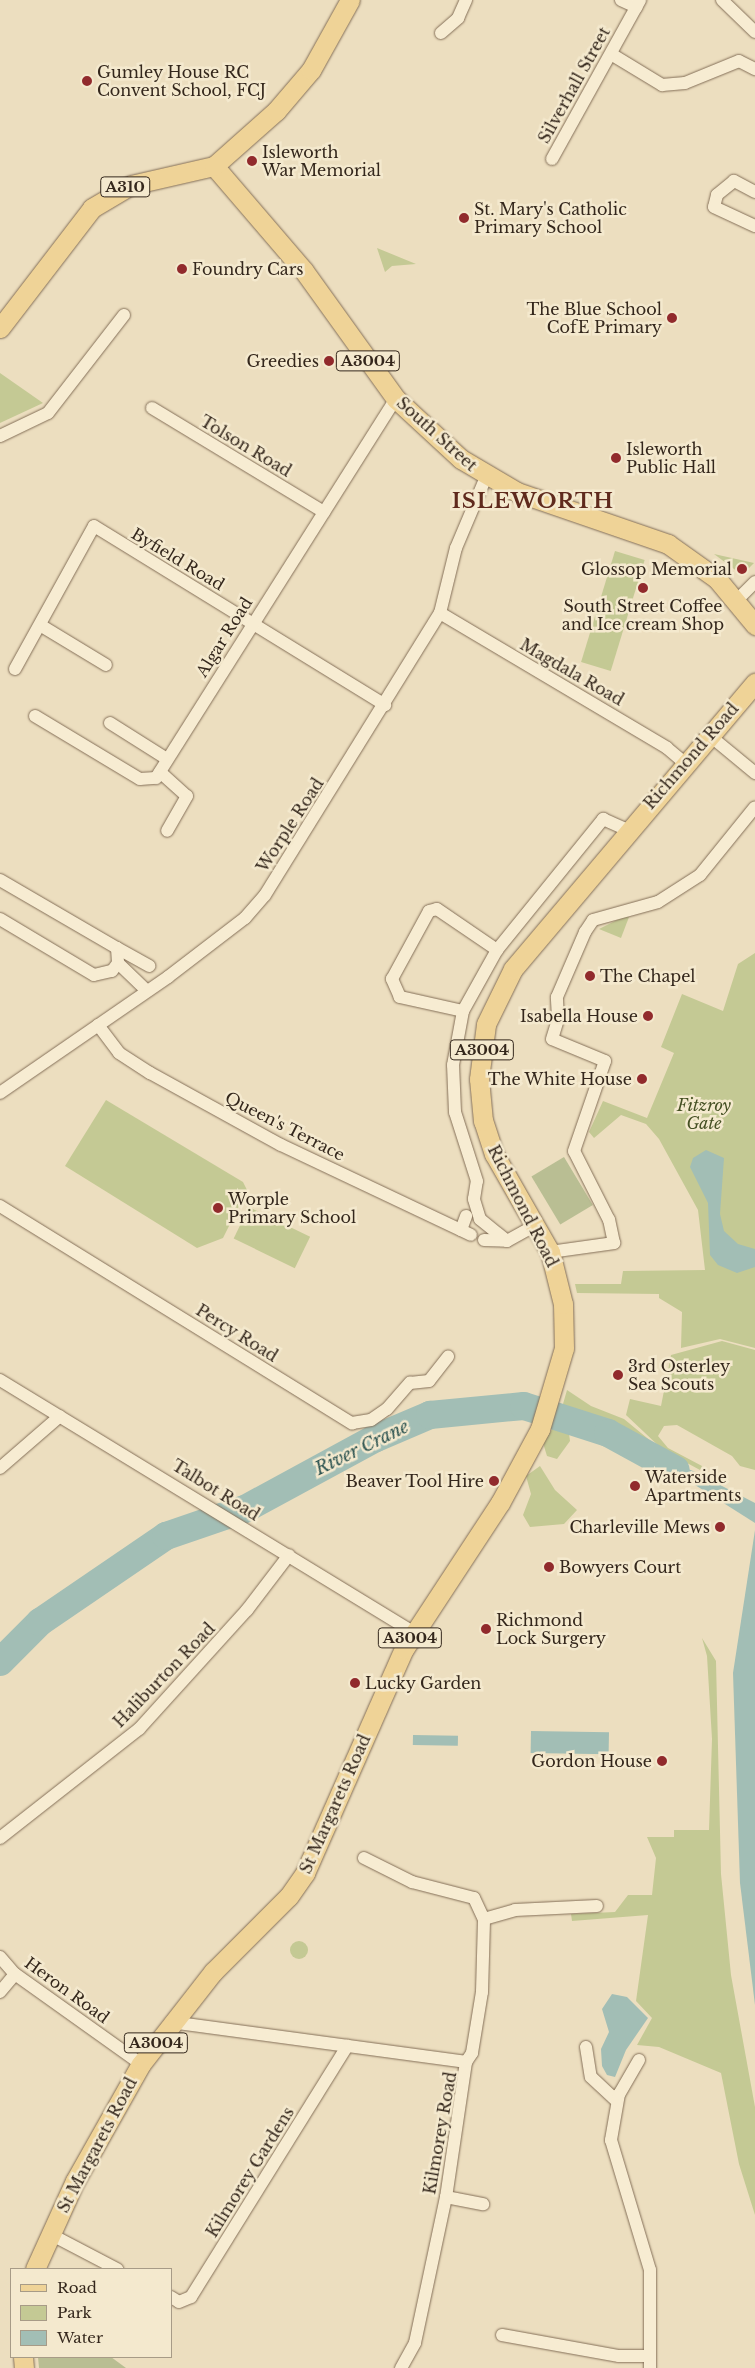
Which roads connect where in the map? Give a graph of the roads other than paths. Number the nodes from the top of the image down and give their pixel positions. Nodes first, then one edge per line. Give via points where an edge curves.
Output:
1 (350, 0) edge
2 (466, 0) edge
3 (621, 0) edge
4 (722, 0) edge
5 (638, 3) edge
6 (755, 32) edge
7 (441, 33) dead end
8 (610, 54) junction
9 (755, 69) edge
10 (552, 159) dead end
11 (214, 166) junction
12 (755, 192) edge
13 (755, 226) edge
14 (124, 315) dead end
15 (0, 328) edge
16 (396, 399) junction
17 (152, 408) dead end
18 (0, 436) edge
19 (486, 476) junction
20 (324, 512) junction
21 (755, 582) edge
22 (736, 601) junction
23 (440, 613) junction
24 (252, 622) junction
25 (40, 625) junction
26 (755, 625) edge
27 (106, 666) dead end
28 (15, 669) dead end
29 (755, 683) edge
30 (385, 705) junction
31 (36, 716) dead end
32 (110, 723) dead end
33 (709, 735) junction
34 (167, 759) junction
35 (685, 763) junction
36 (160, 772) junction
37 (755, 773) edge
38 (755, 807) edge
39 (628, 830) junction
40 (167, 831) dead end
41 (0, 880) edge
42 (0, 919) edge
43 (117, 948) junction
44 (497, 950) junction
45 (149, 966) dead end
46 (115, 967) junction
47 (147, 991) junction
48 (463, 1011) junction
49 (98, 1025) junction
50 (0, 1093) edge
51 (0, 1206) edge
52 (466, 1216) dead end
53 (536, 1225) junction
54 (484, 1240) dead end
55 (507, 1241) junction
56 (550, 1252) junction
57 (448, 1357) dead end
58 (0, 1380) edge
59 (60, 1416) junction
60 (531, 1446) joint
61 (0, 1468) edge
62 (289, 1555) junction
63 (413, 1632) junction
64 (0, 1838) edge
65 (364, 1858) dead end
66 (596, 1906) dead end
67 (484, 1919) junction
68 (0, 1957) edge
69 (15, 1974) junction
70 (0, 1992) edge
71 (171, 2022) junction
72 (347, 2046) junction
73 (586, 2047) dead end
74 (639, 2060) dead end
75 (466, 2062) junction
76 (141, 2064) junction
77 (617, 2101) junction
78 (446, 2197) junction
79 (483, 2204) dead end
80 (50, 2234) junction
81 (35, 2268) edge
82 (115, 2268) edge
83 (172, 2298) edge
84 (502, 2335) dead end
85 (410, 2355) junction
86 (649, 2362) edge
87 (402, 2368) edge
88 (416, 2368) edge

1 - 11 main road, A310 via 306,76 276,111
2 - 7 street via 458,18
3 - 5 street
4 - 6 street
5 - 8 street, Silverhall Street
8 - 9 street via 662,84 685,83 739,61
8 - 10 street, Silverhall Street
11 - 15 main road, A310 via 131,185 102,200
11 - 16 main road, South Street / A3004 via 304,271
12 - 13 street via 734,181 717,195 714,207
14 - 18 street via 48,413
16 - 19 main road, South Street / A3004
16 - 20 street, Algar Road
17 - 20 street, Tolson Road
19 - 22 main road, South Street / A3004 via 517,492 668,544 696,561
19 - 23 street, Worple Road via 459,540
20 - 24 street, Algar Road
21 - 22 street
22 - 26 main road, South Street / A3004
23 - 30 street, Worple Road
23 - 35 street, Magdala Road via 667,748
24 - 25 street, Byfield Road via 94,526
24 - 30 street, Byfield Road
24 - 34 street, Algar Road
25 - 27 street
25 - 28 street, Byfield Road
29 - 33 main road, Richmond Road / A3004
30 - 47 street, Worple Road via 265,895 245,918
31 - 36 street via 140,779 156,778
32 - 34 street
33 - 35 main road, Richmond Road / A3004
33 - 37 street
34 - 36 street, Algar Road
35 - 39 main road, Richmond Road / A3004
36 - 40 street via 187,796
38 - 56 street via 700,875 658,902 593,920 585,932 557,997 558,1019 552,1039 605,1061 574,1151 609,1220 614,1243
39 - 44 street, Richmond Road via 603,819
39 - 53 main road, Richmond Road / A3004 via 513,969 486,1024 479,1079 483,1121 494,1154
41 - 43 street
42 - 46 street via 94,975
43 - 45 street
43 - 46 street
44 - 48 street, Richmond Road
44 - 48 street via 437,909 430,912 392,979 400,997
46 - 47 street via 134,978
47 - 49 street, Worple Road
48 - 55 street, Richmond Road via 453,1065 455,1112 477,1181 474,1199 480,1219
49 - 50 street, Worple Road
49 - 52 street, Queen's Terrace via 119,1053 281,1144 466,1233
51 - 57 street, Percy Road via 352,1423 371,1420 387,1409 410,1383 429,1381
53 - 55 street
53 - 56 main road, Richmond Road / A3004
54 - 55 street
56 - 60 main road, Richmond Road / A3004 via 564,1317 564,1348 554,1389
58 - 59 street, Talbot Road
59 - 61 street
59 - 62 street, Talbot Road
60 - 63 main road, St Margarets Road / A3004 via 500,1503
62 - 63 street, Talbot Road
62 - 64 street, Haliburton Road via 247,1610 139,1729
63 - 71 main road, St Margarets Road / A3004 via 299,1884
65 - 67 street via 412,1882 474,1898
66 - 67 street via 515,1910
67 - 75 street via 482,1992 472,2053
68 - 69 street, Heron Road
69 - 70 street
69 - 76 street, Heron Road
71 - 72 street, Kilmorey Road
71 - 76 main road, St Margarets Road / A3004
72 - 75 street, Kilmorey Road
72 - 83 street, Kilmorey Gardens via 191,2297 179,2302
73 - 77 street via 591,2077
74 - 77 street
75 - 78 street, Kilmorey Road
76 - 80 main road, St Margarets Road / A3004
77 - 86 street via 611,2140 650,2270
78 - 79 street
78 - 85 street, Kilmorey Road
80 - 81 main road, St Margarets Road / A3004
80 - 82 street
84 - 86 street
85 - 87 street, Kilmorey Road
85 - 88 street

